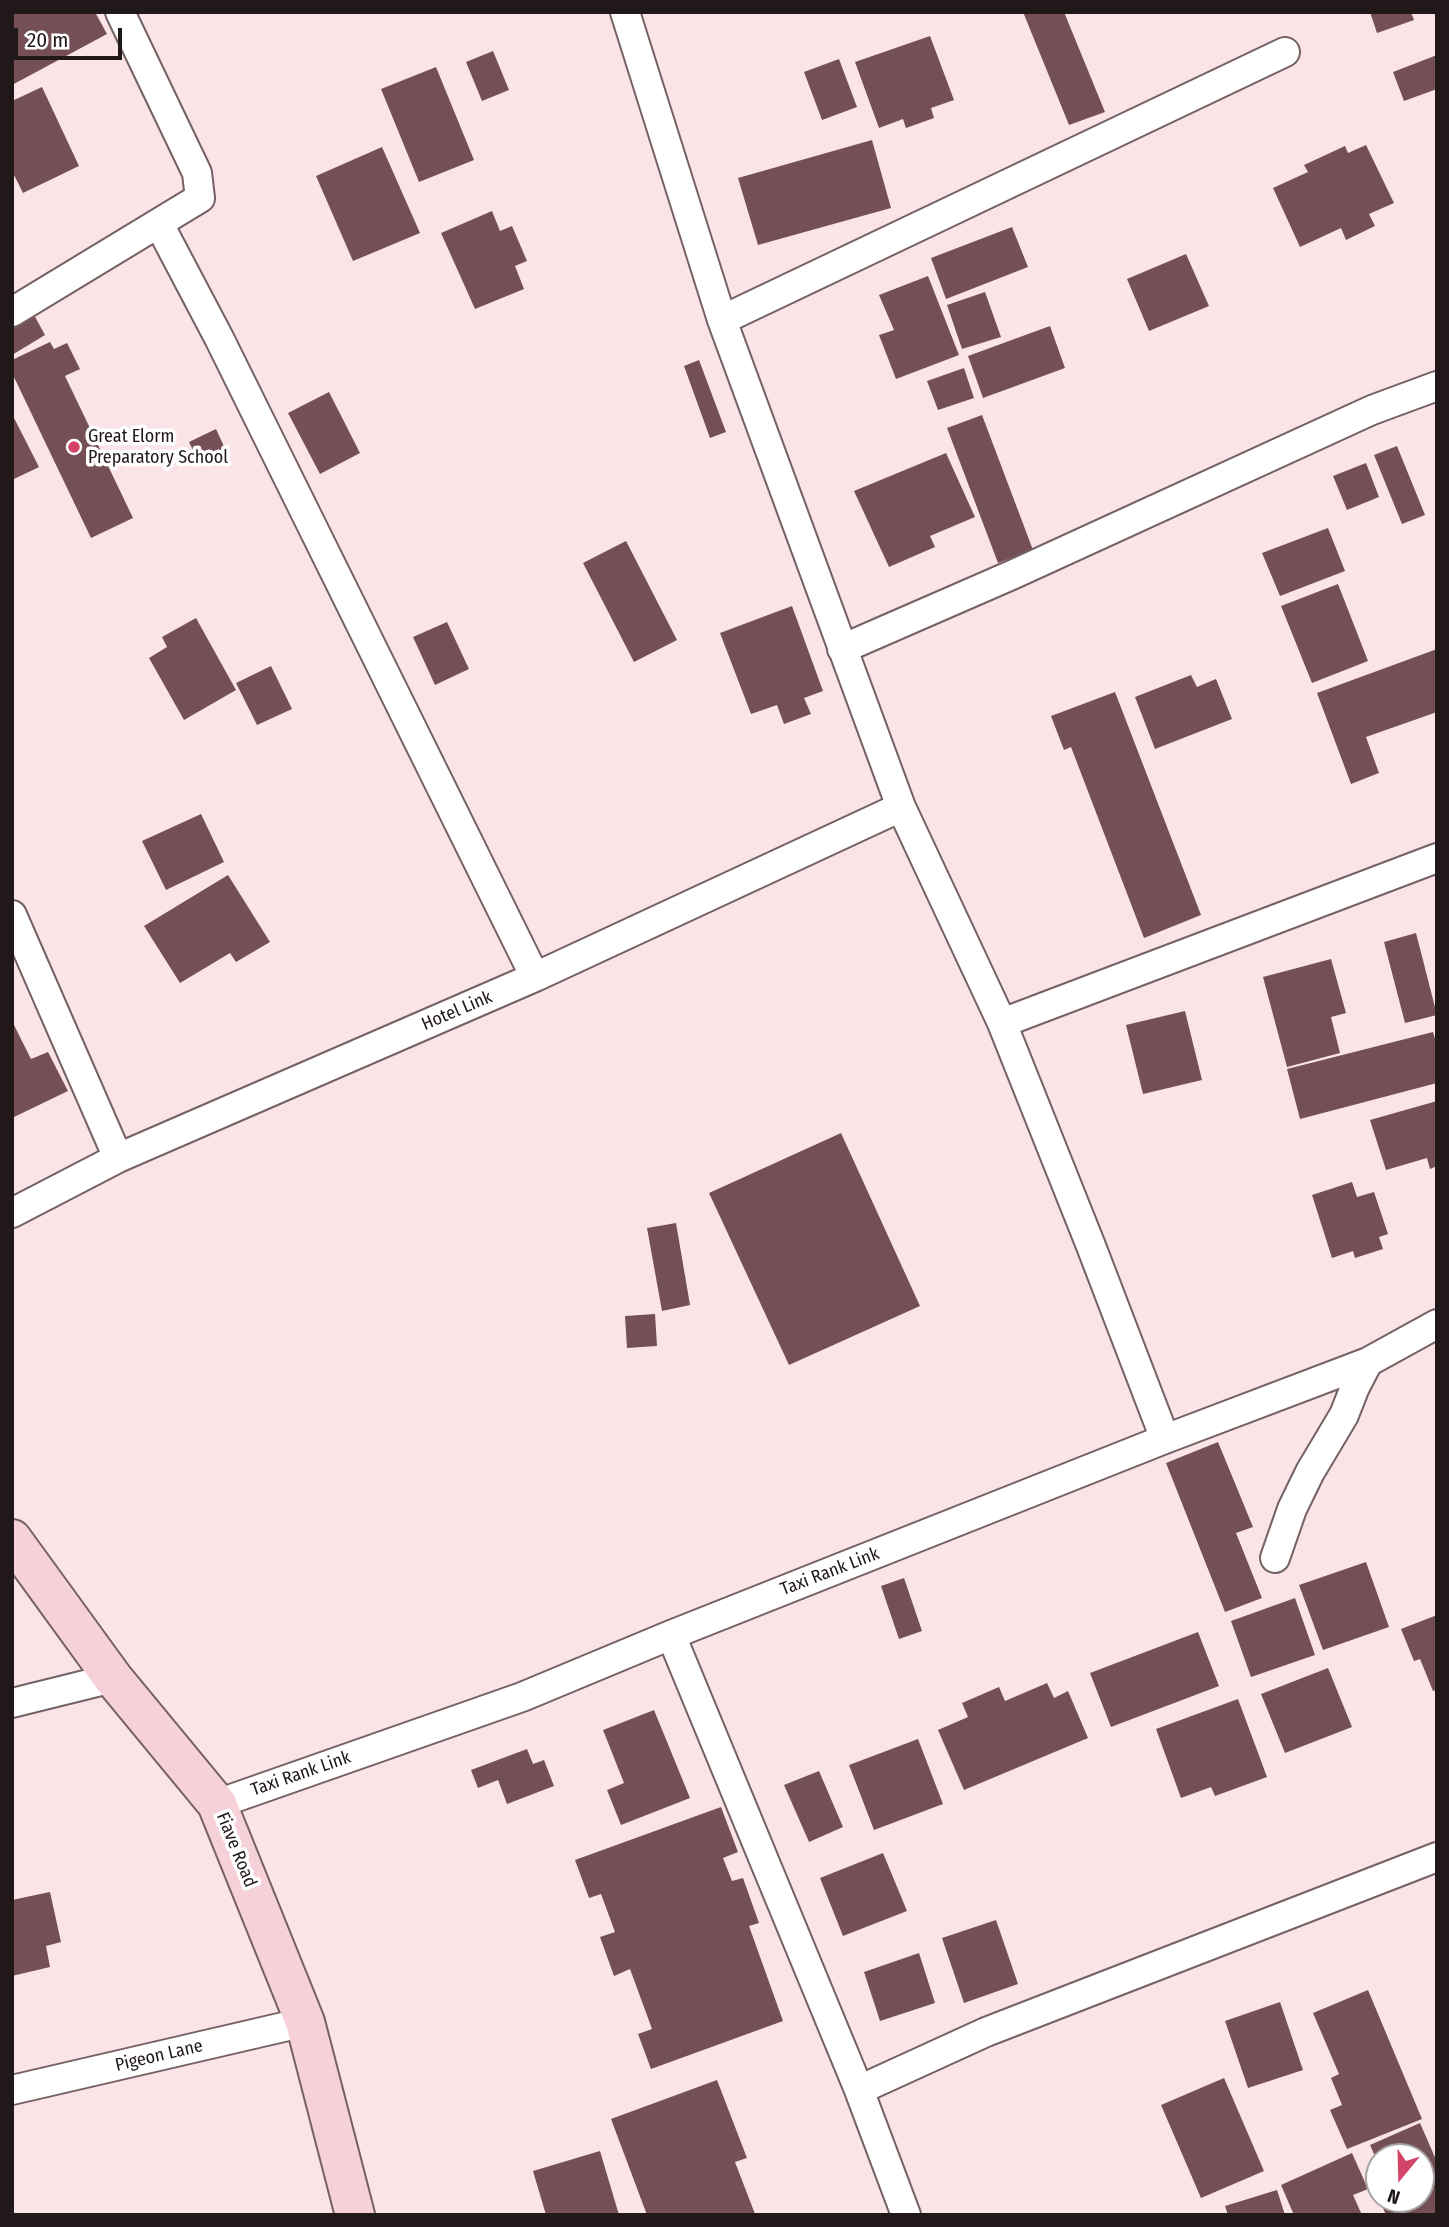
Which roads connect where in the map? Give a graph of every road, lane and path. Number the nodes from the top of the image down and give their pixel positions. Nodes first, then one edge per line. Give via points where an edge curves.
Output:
1 (120, 12) edge
2 (625, 12) edge
3 (1285, 52) dead end
4 (159, 224) junction
5 (12, 312) edge
6 (722, 320) junction
7 (1437, 386) edge
8 (842, 649) junction
9 (901, 807) junction
10 (1437, 858) edge
11 (12, 915) edge
12 (535, 977) junction
13 (1002, 1023) junction
14 (118, 1158) junction
15 (12, 1213) edge
16 (1437, 1324) edge
17 (1368, 1362) junction
18 (1165, 1439) junction
19 (12, 1539) edge
20 (1275, 1558) dead end
21 (671, 1635) junction
22 (113, 1678) junction
23 (12, 1703) edge
24 (217, 1804) junction
25 (1437, 1857) edge
26 (305, 2022) junction
27 (859, 2090) junction
28 (12, 2091) edge
29 (355, 2215) edge
30 (906, 2215) edge

1 - 4 street via 197,173 200,198
2 - 6 street
3 - 6 street
4 - 5 street
4 - 12 street
6 - 8 street
7 - 8 street via 1372,410
8 - 9 street
9 - 12 street, Hotel Link
9 - 13 street
10 - 13 street
11 - 14 street
12 - 14 street, Hotel Link
13 - 18 street
14 - 15 street, Hotel Link
16 - 17 street, Taxi Rank Link
17 - 18 street, Taxi Rank Link
17 - 20 street via 1292,1508
18 - 21 street, Taxi Rank Link
19 - 22 street, Fiave Road
21 - 24 street, Taxi Rank Link via 522,1697
21 - 27 street
22 - 23 street
22 - 24 street, Fiave Road
24 - 26 street, Fiave Road
25 - 27 street via 986,2032
26 - 28 street, Pigeon Lane
26 - 29 street, Fiave Road
27 - 30 street

